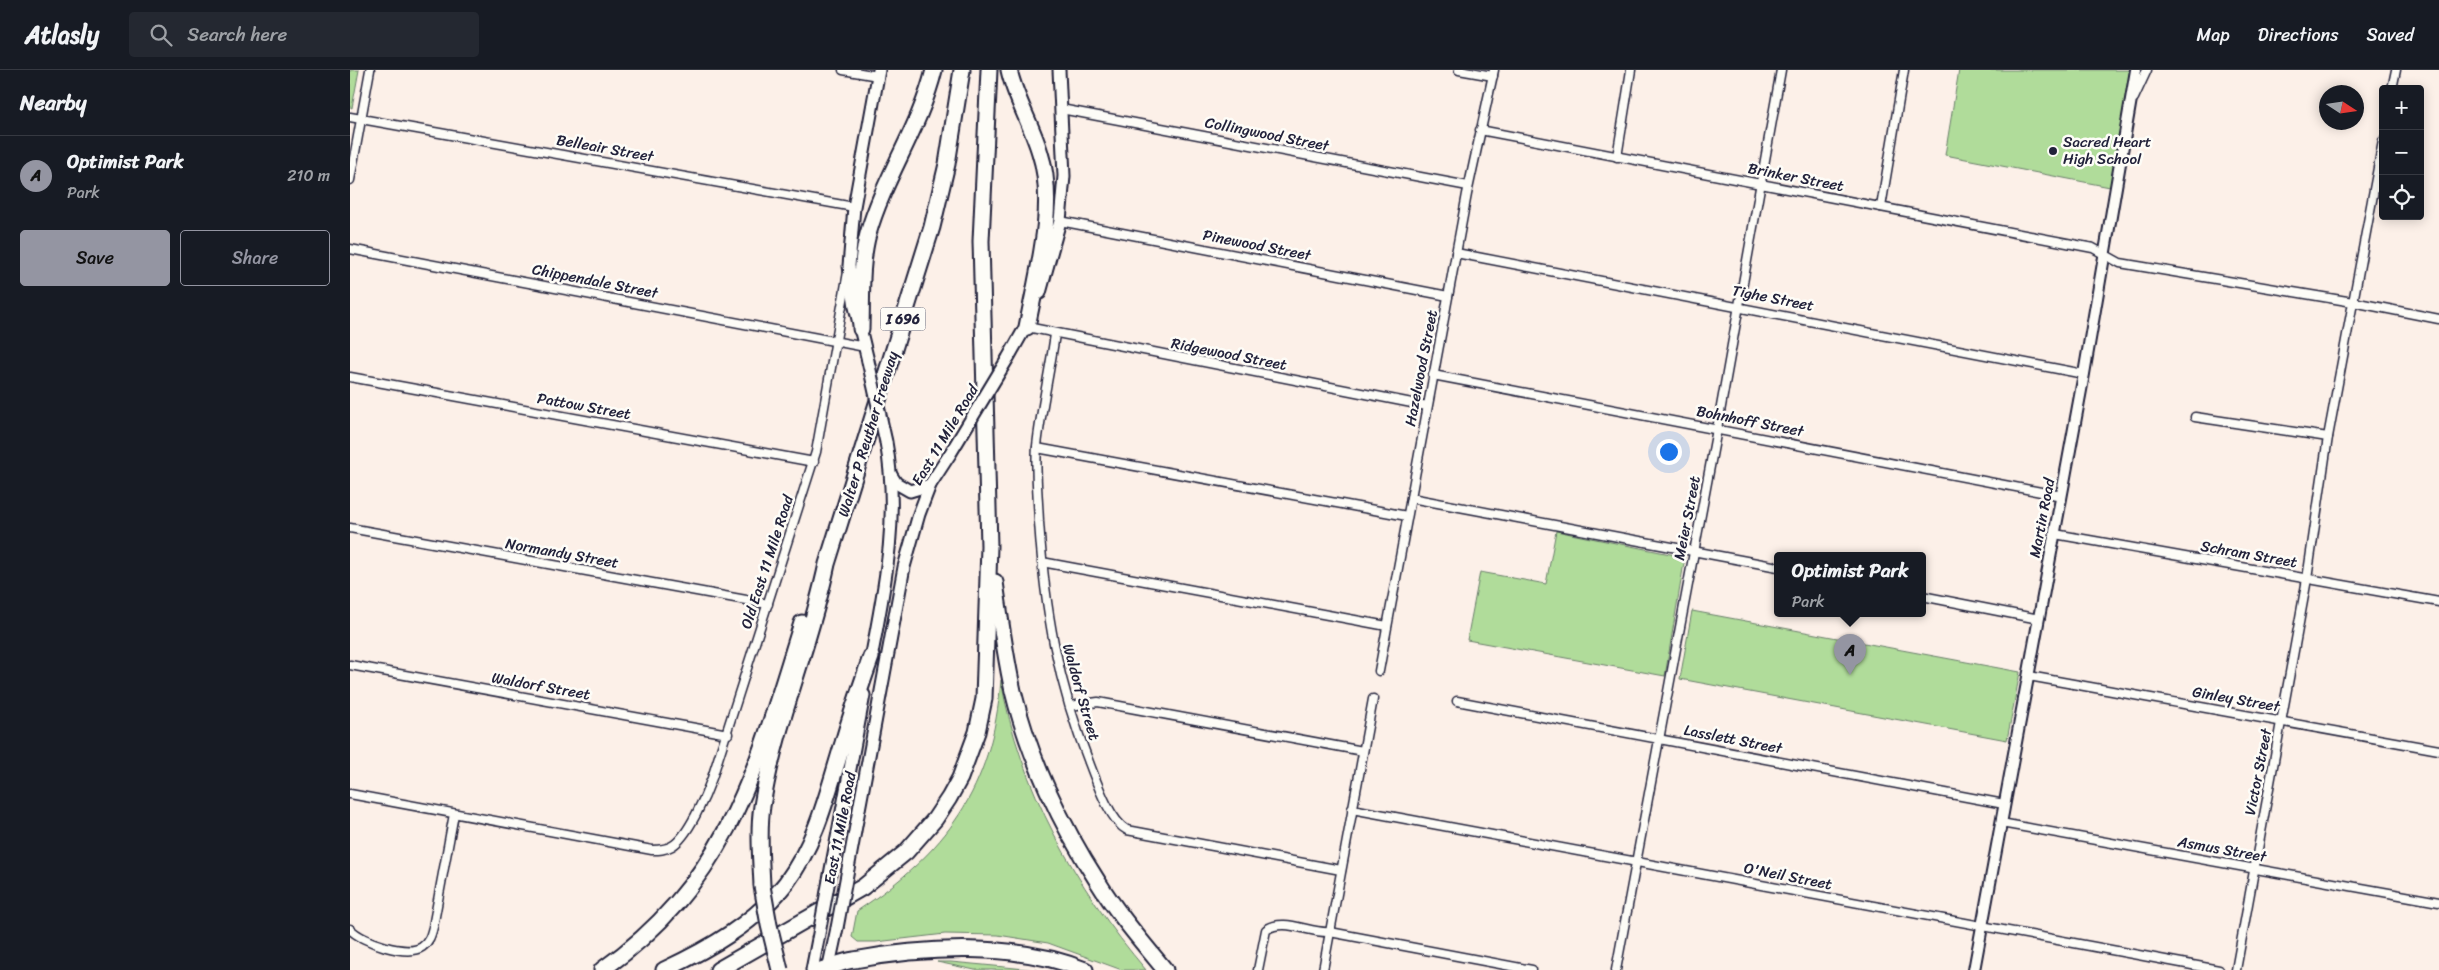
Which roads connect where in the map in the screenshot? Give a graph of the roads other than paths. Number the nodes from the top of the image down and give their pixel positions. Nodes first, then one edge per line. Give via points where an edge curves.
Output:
1 (370, 70) edge
2 (843, 70) edge
3 (934, 70) edge
4 (962, 70) edge
5 (989, 70) edge
6 (1009, 70) edge
7 (1059, 70) edge
8 (1459, 70) edge
9 (1631, 70) edge
10 (1781, 70) edge
11 (1904, 70) edge
12 (2136, 70) edge
13 (2147, 70) edge
14 (2396, 70) edge
15 (878, 73) edge
16 (1493, 73) edge
17 (2393, 85) edge
18 (2130, 107) junction
19 (1061, 109) junction
20 (350, 117) edge
21 (361, 119) junction
22 (1480, 130) junction
23 (1617, 157) junction
24 (2379, 162) edge
25 (350, 180) edge
26 (1761, 185) junction
27 (1468, 186) junction
28 (854, 207) junction
29 (1881, 207) junction
30 (1060, 221) junction
31 (350, 249) edge
32 (1456, 252) junction
33 (2105, 256) junction
34 (850, 266) junction
35 (1448, 296) junction
36 (2353, 302) junction
37 (1739, 305) junction
38 (2439, 319) edge
39 (1027, 327) junction
40 (861, 329) junction
41 (1056, 334) junction
42 (836, 340) junction
43 (865, 347) junction
44 (2084, 374) junction
45 (1433, 375) junction
46 (350, 377) edge
47 (1427, 406) junction
48 (2195, 417) dead end
49 (1718, 429) junction
50 (2328, 437) junction
51 (1037, 448) junction
52 (814, 462) junction
53 (891, 475) junction
54 (930, 485) junction
55 (2062, 496) junction
56 (1411, 498) junction
57 (1407, 516) junction
58 (350, 528) edge
59 (2055, 534) junction
60 (989, 546) junction
61 (1694, 551) junction
62 (1042, 562) junction
63 (827, 564) junction
64 (1774, 567) edge
65 (2307, 579) junction
66 (1926, 597) edge
67 (2439, 602) edge
68 (768, 604) junction
69 (2039, 618) junction
70 (1387, 626) junction
71 (871, 657) junction
72 (350, 665) edge
73 (1379, 671) dead end
74 (2029, 676) junction
75 (1373, 699) dead end
76 (1457, 701) dead end
77 (1070, 706) junction
78 (2282, 722) junction
79 (728, 734) junction
80 (1659, 739) junction
81 (2439, 750) edge
82 (1363, 751) junction
83 (350, 794) edge
84 (2004, 804) junction
85 (1352, 809) junction
86 (454, 814) junction
87 (2001, 823) junction
88 (1636, 861) junction
89 (2254, 868) junction
90 (1341, 870) junction
91 (2439, 902) edge
92 (1982, 927) junction
93 (350, 929) edge
94 (1330, 932) junction
95 (826, 969) edge
96 (602, 970) edge
97 (664, 970) edge
98 (718, 970) edge
99 (780, 970) edge
100 (812, 970) edge
101 (1084, 970) edge
102 (1165, 970) edge
103 (1258, 970) edge
104 (1323, 970) edge
105 (1532, 970) edge
106 (1616, 970) edge
107 (1974, 970) edge
108 (2219, 970) edge
109 (2236, 970) edge

1 - 21 street
2 - 15 street
3 - 40 highway via 915,124 873,218 865,253
4 - 63 highway, Walter P Reuther Freeway / I 696 via 947,164 932,227
5 - 60 highway via 981,241
6 - 39 highway via 1040,153 1046,180 1045,222
7 - 19 main road, East 11 Mile Road
8 - 16 street
9 - 23 street
10 - 26 street, Meier Street
11 - 29 street
12 - 18 street, Martin Road
13 - 18 street
14 - 17 street
15 - 28 main road, East 11 Mile Road
16 - 22 street, Hazelwood Street
18 - 33 street, Martin Road
19 - 27 street, Collingwood Street
19 - 30 main road, East 11 Mile Road via 1064,176
20 - 21 street, Belleair Street
21 - 25 street
21 - 28 street, Belleair Street
22 - 23 street, Brinker Street
22 - 27 street, Hazelwood Street
23 - 26 street, Brinker Street
24 - 36 street
26 - 29 street, Brinker Street
26 - 37 street, Meier Street
27 - 32 street, Hazelwood Street
28 - 34 main road, East 11 Mile Road
29 - 33 street, Brinker Street via 2093,248
30 - 35 street, Pinewood Street
30 - 39 main road, East 11 Mile Road via 1047,272
31 - 42 street, Chippendale Street
32 - 35 street, Hazelwood Street
32 - 37 street, Tighe Street
33 - 36 street, Brinker Street via 2120,263
33 - 44 street, Martin Road
34 - 40 main road, East 11 Mile Road
34 - 42 street, Old East 11 Mile Road
35 - 45 street, Hazelwood Street
36 - 38 street, Brinker Street
36 - 50 street, Victor Street
37 - 44 street, Tighe Street
37 - 49 street, Meier Street
39 - 41 street, Ridgewood Street
39 - 54 main road, East 11 Mile Road, bridge
40 - 43 main road, East 11 Mile Road
41 - 47 street, Ridgewood Street
41 - 51 street, Waldorf Street
42 - 43 street, Chippendale Street
42 - 52 street, Old East 11 Mile Road
43 - 53 main road, East 11 Mile Road, bridge
44 - 55 street, Martin Road
45 - 47 street, Hazelwood Street
45 - 49 street, Bohnhoff Street
46 - 52 street, Pattow Street
47 - 56 street, Hazelwood Street
48 - 50 street
49 - 55 street, Bohnhoff Street
49 - 61 street, Meier Street
50 - 65 street, Victor Street
51 - 57 street
51 - 62 street, Waldorf Street
52 - 68 street, Old East 11 Mile Road
53 - 54 main road via 896,483 910,491
53 - 71 main road, East 11 Mile Road via 890,551
54 - 95 main road, East 11 Mile Road, bridge via 904,567 848,869
55 - 59 street, Martin Road
56 - 57 street, Hazelwood Street
56 - 61 street
57 - 70 street, Hazelwood Street
58 - 68 street, Normandy Street
59 - 65 street, Schram Street
59 - 69 street, Martin Road
60 - 98 highway via 984,699 968,759 949,798 906,852 863,887
60 - 102 highway via 1014,691 1041,772 1098,882
61 - 64 street
61 - 80 street, Meier Street
62 - 70 street
62 - 77 street, Waldorf Street via 1050,633
63 - 96 highway via 809,602 758,764 723,839 675,905 644,936
63 - 99 highway, bridge via 819,605 770,763 762,808 762,886
65 - 67 street, Schram Street
65 - 78 street, Victor Street
66 - 69 street
68 - 79 street, Old East 11 Mile Road
69 - 74 street, Martin Road
70 - 73 street, Hazelwood Street
71 - 97 highway via 814,836 797,866 774,898 740,927 697,955
71 - 100 main road, East 11 Mile Road, bridge
72 - 79 street, Waldorf Street
74 - 78 street, Ginley Street
74 - 84 street, Martin Road
75 - 82 street
76 - 80 street, Lasslett Street
77 - 82 street via 1098,702
77 - 90 street, Waldorf Street via 1096,780 1122,828
78 - 81 street, Ginley Street
78 - 89 street, Victor Street
79 - 86 street, Old East 11 Mile Road via 701,804 680,838 666,848 652,850
80 - 84 street, Lasslett Street
80 - 88 street, Meier Street
82 - 85 street
83 - 86 street
84 - 87 street, Martin Road
85 - 88 street, O'Neil Street
85 - 90 street
86 - 93 street via 428,941 418,949 408,950 368,942
87 - 89 street, Asmus Street
87 - 92 street, Martin Road
88 - 92 street, O'Neil Street
88 - 106 street, Meier Street
89 - 91 street, Asmus Street
89 - 109 street, Victor Street
90 - 94 street
92 - 107 street, Martin Road
92 - 108 street, O'Neil Street
94 - 103 street via 1281,925 1271,927 1266,930
94 - 104 street
94 - 105 street
95 - 101 highway via 852,960 942,949 1032,955

